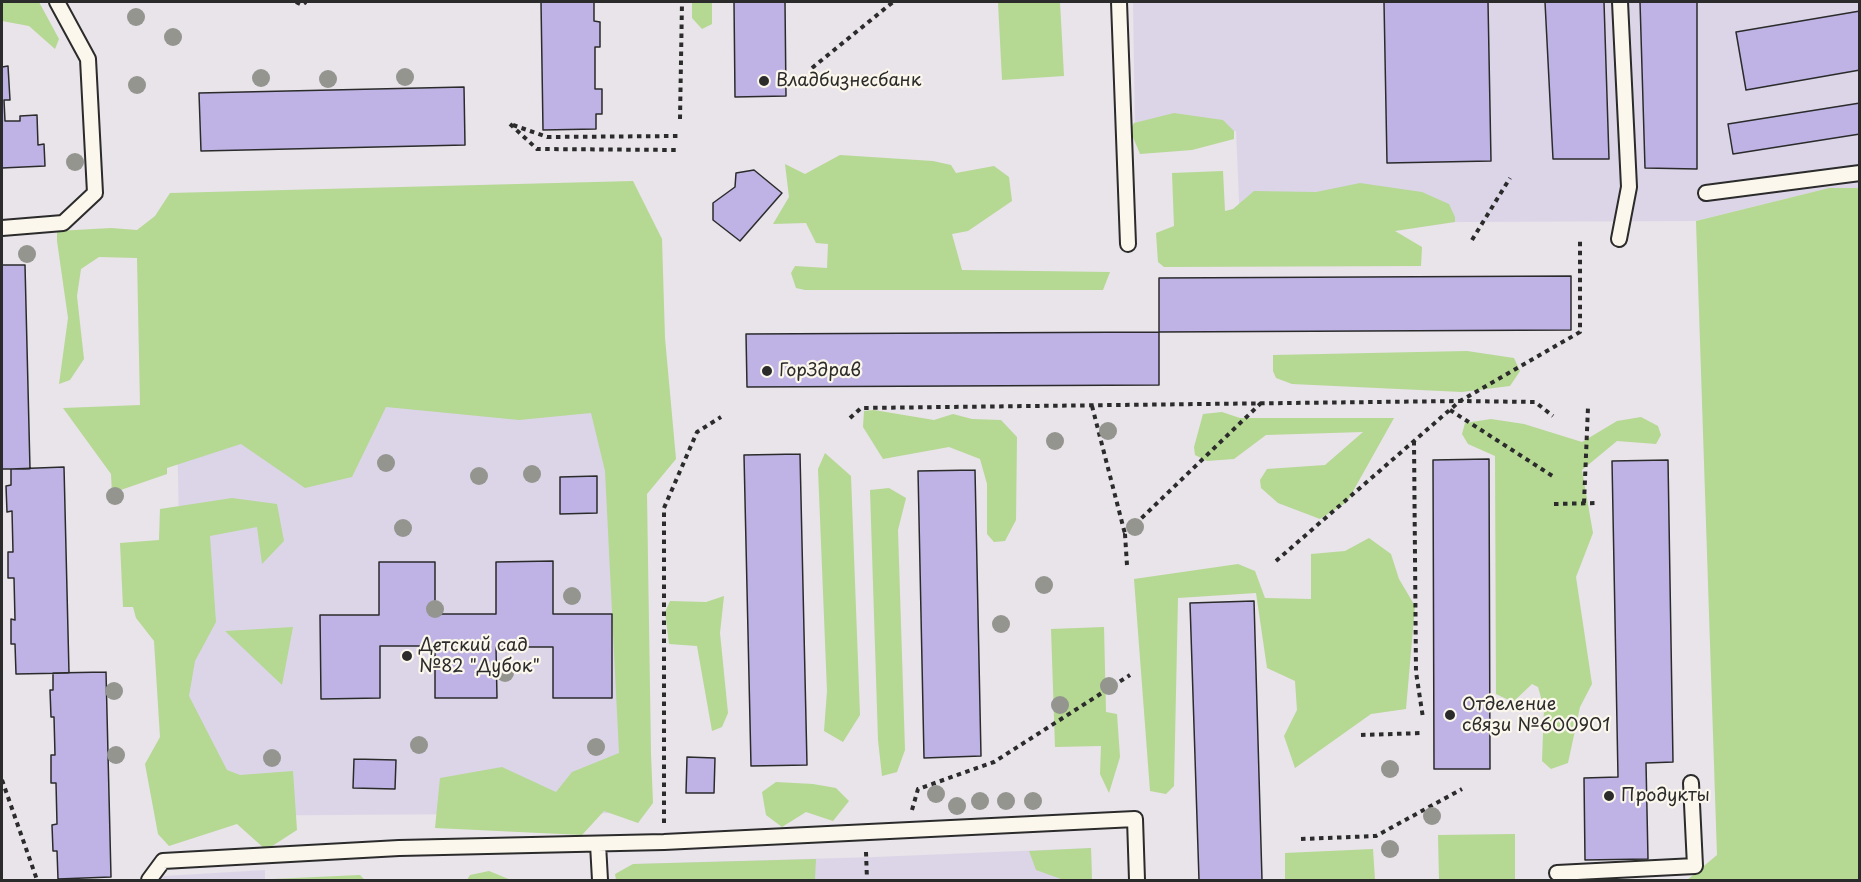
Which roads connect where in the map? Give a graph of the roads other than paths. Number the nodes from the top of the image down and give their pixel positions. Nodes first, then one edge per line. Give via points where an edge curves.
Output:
1 (57, 2) edge
2 (1119, 2) edge
3 (1620, 2) edge
4 (1860, 173) edge
5 (1706, 193) dead end
6 (2, 228) edge
7 (1619, 239) dead end
8 (1128, 244) dead end
9 (1691, 783) dead end
10 (598, 844) junction
11 (1557, 873) dead end
12 (149, 880) edge
13 (600, 880) edge
14 (1137, 880) edge

1 - 6 lane via 88,59 95,194 63,223
2 - 8 lane
3 - 7 lane via 1629,187
4 - 5 lane
9 - 11 lane via 1695,866
10 - 12 lane via 399,848 162,861
10 - 13 lane
10 - 14 lane via 1135,819

